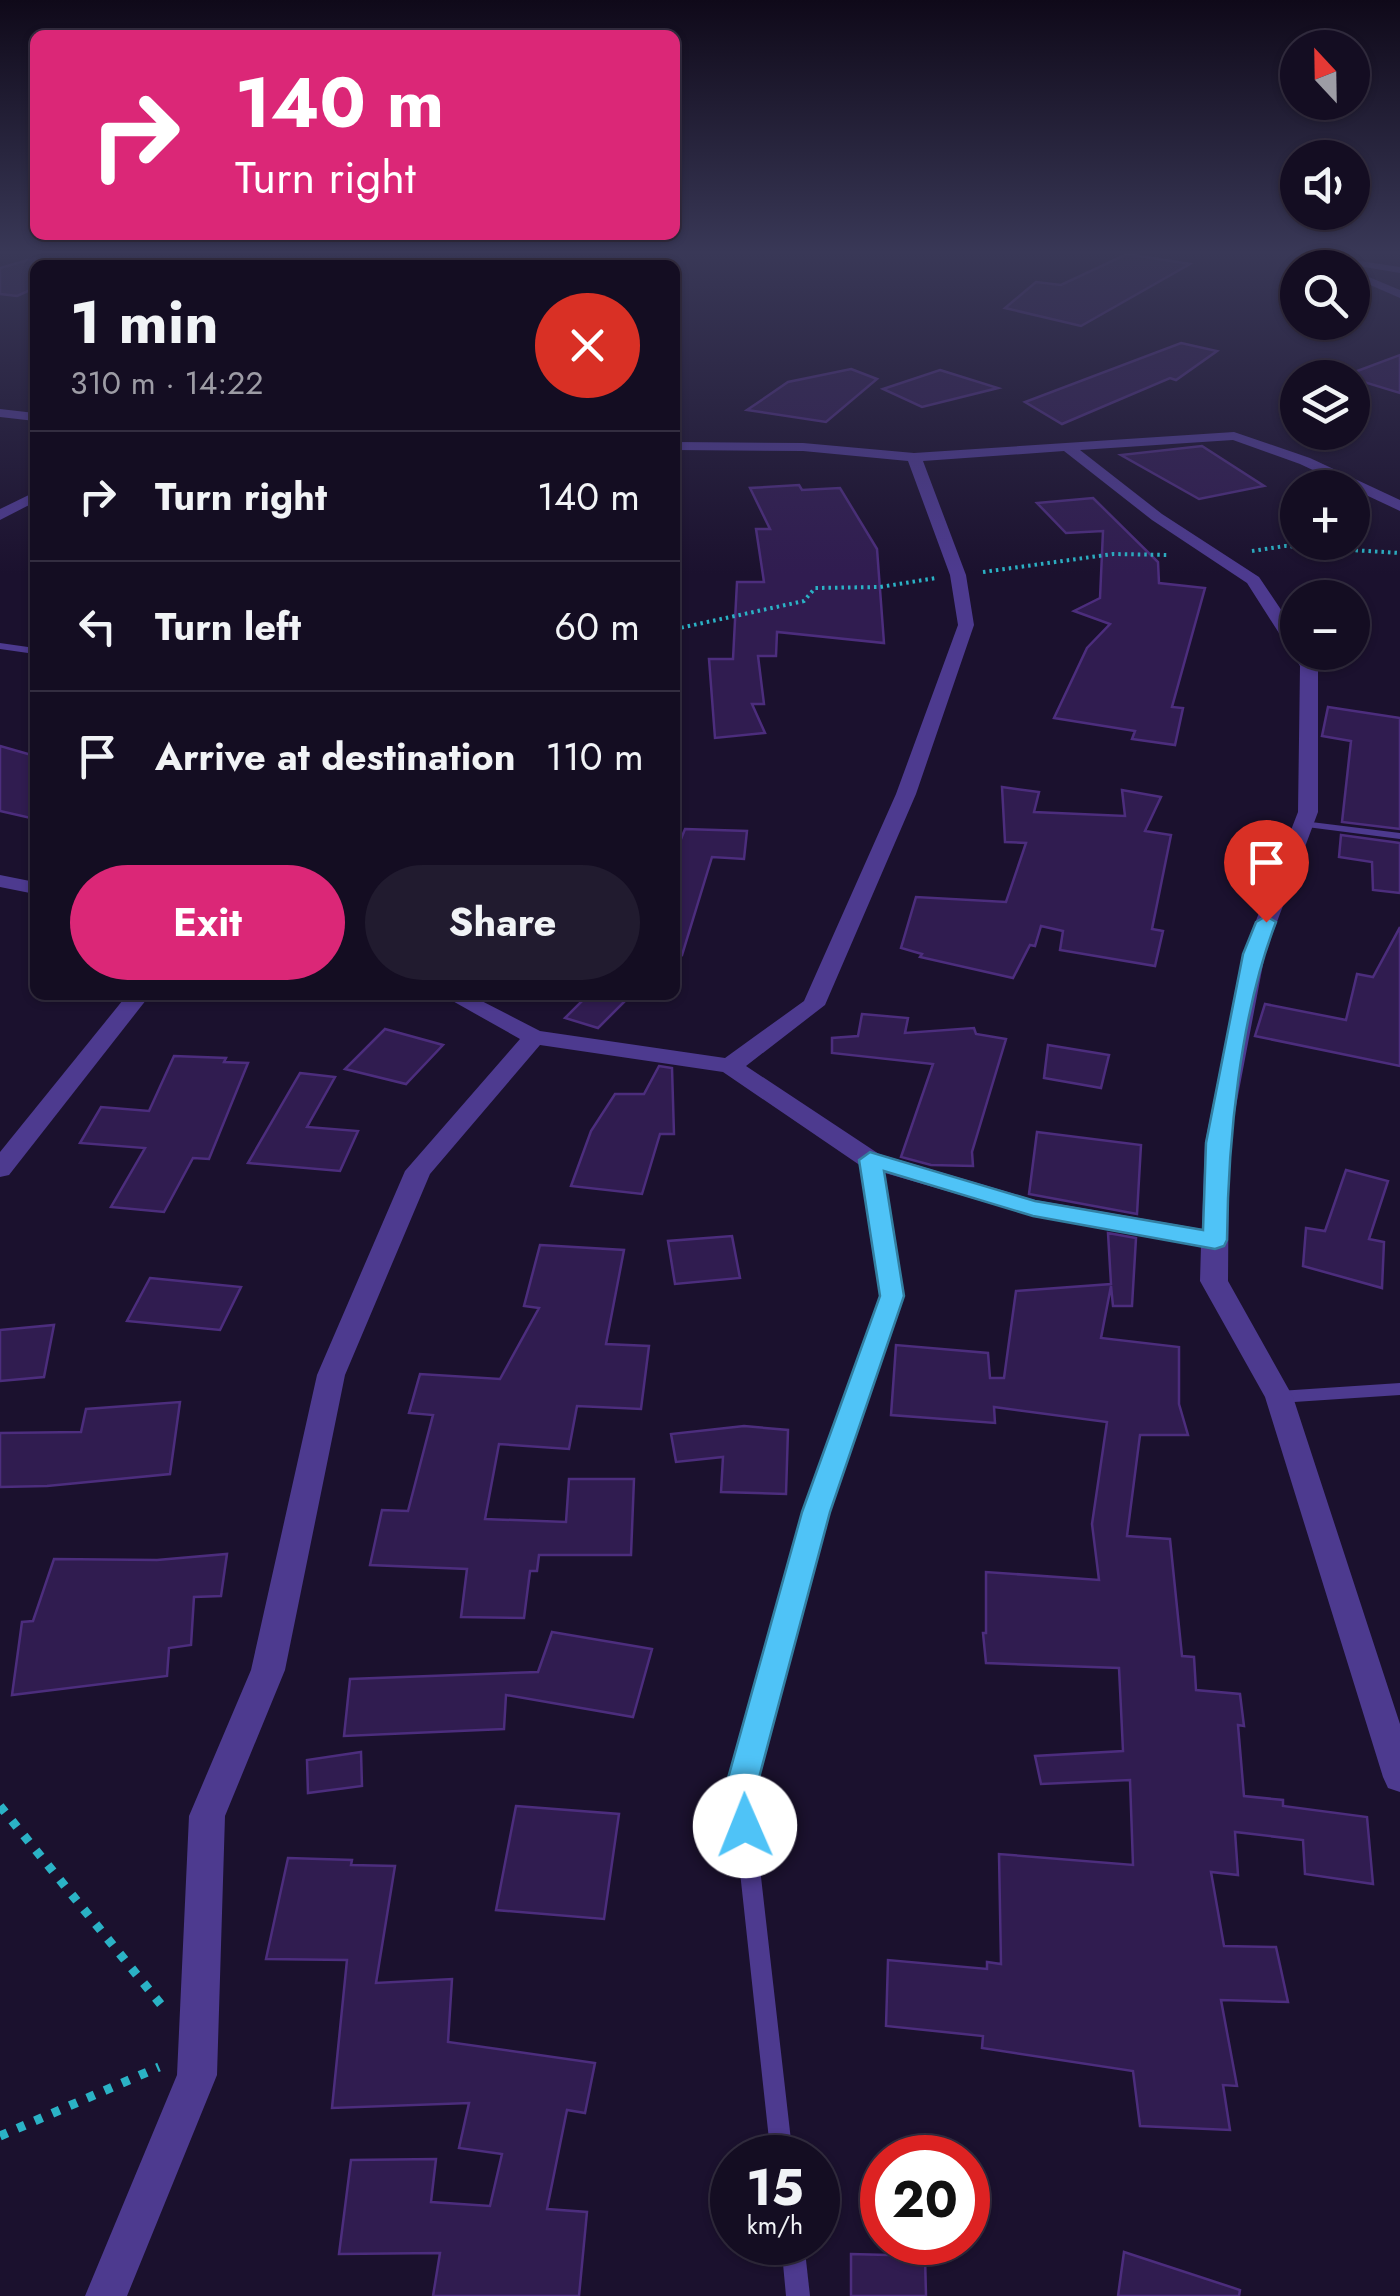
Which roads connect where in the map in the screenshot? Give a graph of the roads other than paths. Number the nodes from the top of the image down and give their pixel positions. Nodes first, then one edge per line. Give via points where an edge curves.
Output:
1 (0, 413) edge
2 (30, 417) edge
3 (680, 446) edge
4 (1066, 446) junction
5 (914, 457) junction
6 (30, 499) edge
7 (1400, 506) edge
8 (0, 515) edge
9 (1280, 622) edge
10 (0, 646) edge
11 (30, 650) edge
12 (1309, 670) edge
13 (1303, 824) junction
14 (1400, 836) edge
15 (0, 881) edge
16 (30, 887) edge
17 (135, 1000) edge
18 (462, 1000) edge
19 (534, 1037) junction
20 (730, 1066) junction
21 (870, 1160) junction
22 (0, 1169) edge
23 (1215, 1240) junction
24 (1400, 1388) edge
25 (1279, 1397) junction
26 (1400, 1778) edge
27 (779, 2135) edge
28 (795, 2265) edge
29 (106, 2296) edge
30 (798, 2296) edge

1 - 2 street
3 - 5 street via 804,446
4 - 5 street
4 - 7 street via 1234,436
4 - 9 street via 1252,580
5 - 20 street via 958,575 966,625 906,794 814,1005
6 - 8 street
10 - 11 lane
12 - 13 street
13 - 14 lane
13 - 23 street via 1254,954 1217,1143
15 - 16 street
17 - 22 street
18 - 19 street
19 - 20 street
19 - 29 street via 418,1171 331,1375 268,1670 207,1816 198,2075
20 - 21 street
21 - 23 street via 1033,1208
21 - 27 lane via 892,1296 816,1512 740,1789
23 - 25 street via 1214,1281
24 - 25 lane
25 - 26 street
28 - 30 lane

